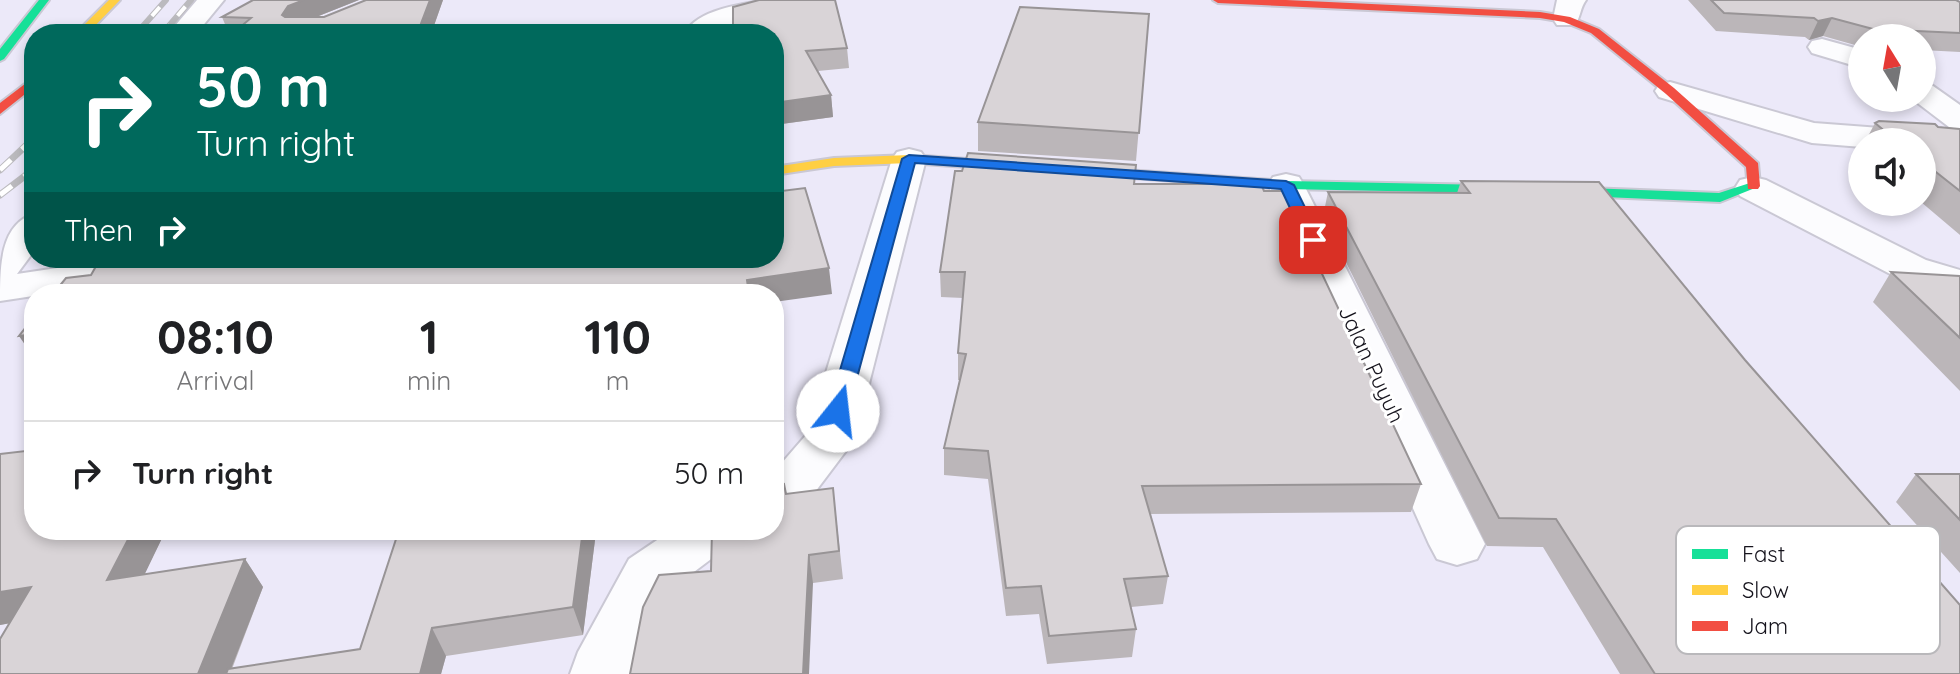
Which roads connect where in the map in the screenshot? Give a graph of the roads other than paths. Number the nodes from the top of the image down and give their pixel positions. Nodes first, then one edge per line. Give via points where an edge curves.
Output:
1 (44, 0) edge
2 (115, 0) edge
3 (211, 0) edge
4 (801, 0) edge
5 (1218, 0) edge
6 (1565, 6) edge
7 (25, 24) edge
8 (91, 24) edge
9 (191, 24) edge
10 (712, 24) edge
11 (24, 26) edge
12 (1822, 47) dead end
13 (1848, 55) edge
14 (0, 57) edge
15 (24, 90) edge
16 (1670, 91) junction
17 (1936, 102) edge
18 (0, 110) edge
19 (1960, 120) edge
20 (1960, 144) edge
21 (909, 159) junction
22 (784, 170) edge
23 (1286, 185) junction
24 (1753, 188) junction
25 (24, 238) edge
26 (138, 268) edge
27 (0, 269) edge
28 (1960, 283) edge
29 (33, 284) edge
30 (24, 285) edge
31 (0, 289) edge
32 (784, 491) edge
33 (698, 540) edge
34 (1457, 544) dead end
35 (600, 671) dead end

1 - 7 main road
2 - 8 main road
3 - 9 street
4 - 10 street
5 - 6 main road via 1540,15
6 - 16 main road
11 - 14 main road
12 - 13 street
15 - 18 main road
16 - 20 street via 1812,133
16 - 24 main road via 1753,166
17 - 19 street
21 - 22 main road
21 - 23 main road
21 - 32 street via 830,439
23 - 24 main road via 1535,190 1608,201 1720,198
23 - 34 street, Jalan Puyuh
24 - 28 street via 1912,269
25 - 27 street
26 - 29 street
30 - 31 street
33 - 35 street via 649,575

